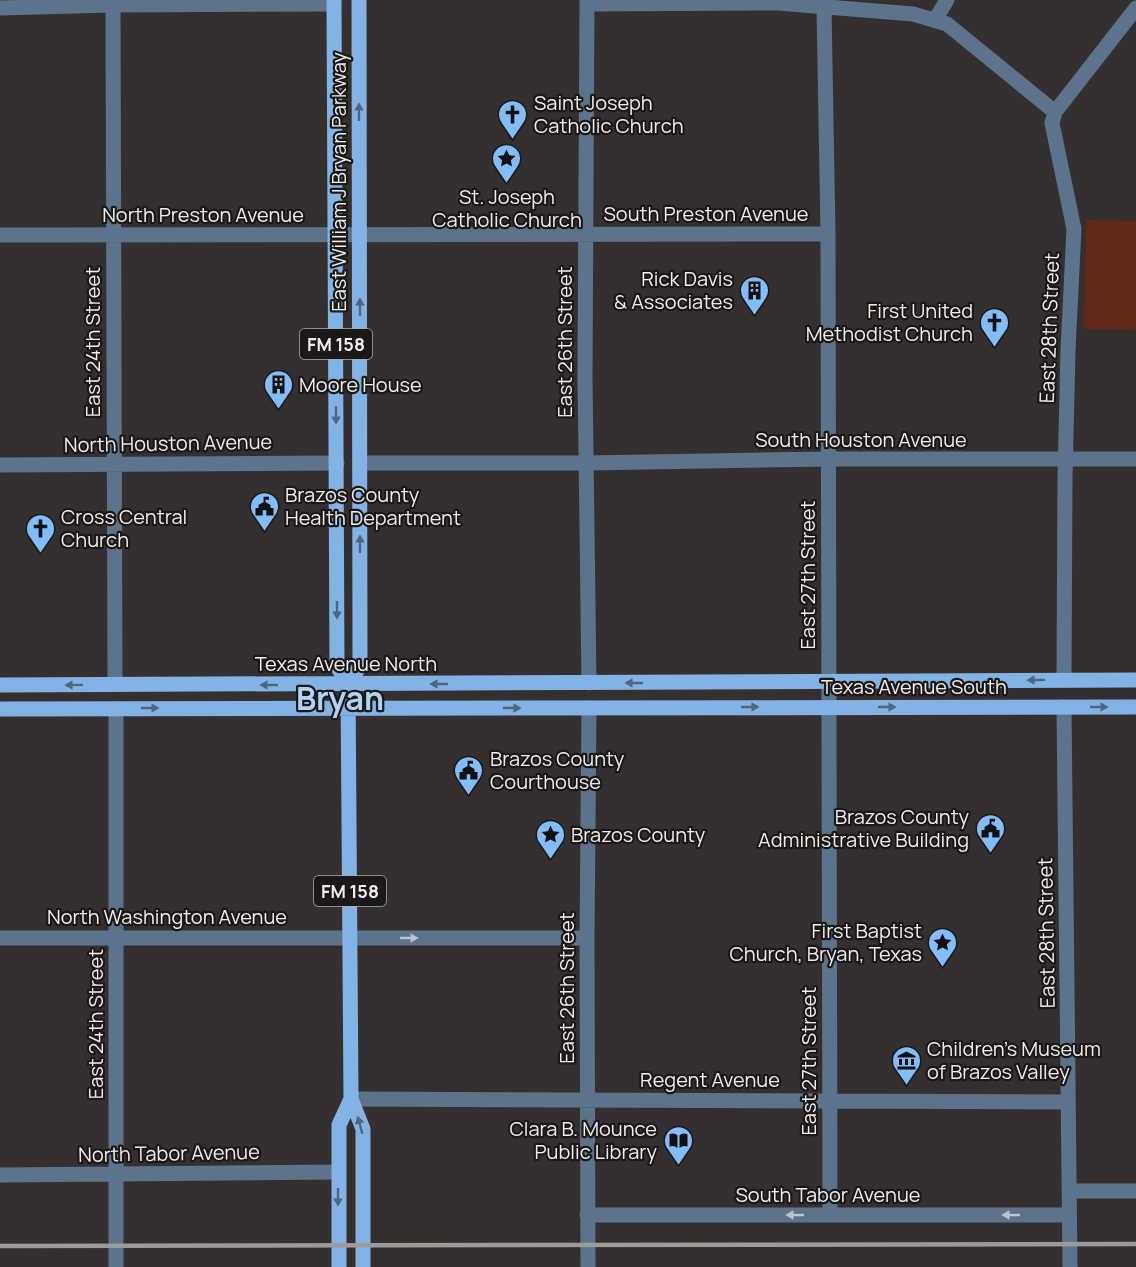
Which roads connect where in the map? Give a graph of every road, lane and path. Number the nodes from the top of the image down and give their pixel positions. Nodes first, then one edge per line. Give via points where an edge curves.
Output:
1 (359, 0) edge
2 (947, 0) edge
3 (113, 2) edge
4 (334, 2) edge
5 (587, 2) edge
6 (778, 2) edge
7 (824, 7) junction
8 (0, 8) edge
9 (1136, 8) edge
10 (935, 20) junction
11 (1055, 112) junction
12 (113, 234) junction
13 (585, 234) junction
14 (828, 234) junction
15 (0, 235) edge
16 (335, 236) junction
17 (359, 236) junction
18 (827, 459) junction
19 (1066, 459) junction
20 (1136, 459) edge
21 (337, 463) junction
22 (360, 463) junction
23 (587, 463) junction
24 (0, 465) edge
25 (113, 465) junction
26 (1064, 680) junction
27 (1136, 680) edge
28 (692, 682) joint
29 (589, 683) junction
30 (829, 683) junction
31 (116, 684) junction
32 (348, 684) junction
33 (0, 685) edge
34 (1136, 706) edge
35 (348, 707) junction
36 (828, 707) junction
37 (1064, 707) junction
38 (589, 708) junction
39 (0, 709) edge
40 (116, 709) junction
41 (116, 937) junction
42 (350, 937) junction
43 (0, 938) edge
44 (587, 938) junction
45 (351, 1099) junction
46 (588, 1099) junction
47 (829, 1101) junction
48 (1068, 1102) junction
49 (338, 1172) junction
50 (115, 1174) junction
51 (0, 1176) edge
52 (1069, 1191) junction
53 (1136, 1191) edge
54 (587, 1215) junction
55 (830, 1215) junction
56 (1070, 1215) junction
57 (116, 1267) edge
58 (339, 1267) edge
59 (363, 1267) edge
60 (588, 1267) edge
61 (1070, 1267) edge

17 -> 1 main road, East William J Bryan Parkway / FM 158
2 - 10 street
3 - 4 street
3 - 8 street
3 - 12 street, East 24th Street
4 - 16 main road, East William J Bryan Parkway / FM 158
5 - 6 street
5 - 13 street, East 26th Street
6 - 7 street
7 - 10 street via 913,14
7 - 14 street, East 27th Street
9 - 11 street
10 - 11 street via 947,24
11 - 19 street, East 28th Street via 1054,139 1074,229
12 - 15 street, North Preston Avenue
12 - 16 street, North Preston Avenue
12 - 25 street, East 24th Street
13 - 14 street, South Preston Avenue
13 - 17 street, North Preston Avenue
13 - 23 street, East 26th Street
14 - 18 street, East 27th Street
16 - 17 street, North Preston Avenue
16 -> 21 main road, East William J Bryan Parkway / FM 158
22 -> 17 main road, East William J Bryan Parkway / FM 158
18 - 19 street, South Houston Avenue
18 - 23 street, South Houston Avenue
18 - 30 street, East 27th Street
19 - 20 street, South Houston Avenue
19 - 26 street, East 28th Street
21 - 25 street, North Houston Avenue
21 -> 32 main road, East William J Bryan Parkway / FM 158 via 337,666
22 - 23 street
32 -> 22 main road, East William J Bryan Parkway / FM 158 via 360,666
23 - 29 street, East 26th Street
24 - 25 street, North Houston Avenue
25 - 31 street, East 24th Street
26 - 27 main road, Texas Avenue South
26 -> 30 main road, Texas Avenue South
28 -> 29 main road, Texas Avenue North
28 - 30 main road, Texas Avenue South
29 -> 32 main road, Texas Avenue North
30 - 36 street, East 27th Street
32 -> 31 main road, Texas Avenue North
31 -> 33 main road, Texas Avenue North
32 - 35 main road, East William J Bryan Parkway / FM 158
37 -> 34 main road, Texas Avenue South
35 -> 38 main road
40 -> 35 main road
35 - 42 main road, East William J Bryan Parkway / FM 158
36 -> 37 main road, Texas Avenue South
38 -> 36 main road, Texas Avenue South
36 - 47 street, East 27th Street
37 - 48 street, East 28th Street
38 - 44 street, East 26th Street
39 - 40 main road
40 - 41 street, East 24th Street
41 - 42 street, North Washington Avenue
41 - 43 street, North Washington Avenue
41 - 50 street, East 24th Street
42 -> 44 street, North Washington Avenue
42 - 45 main road, East William J Bryan Parkway / FM 158
44 - 46 street, East 26th Street
45 - 46 street, Regent Avenue
45 - 49 main road, East William J Bryan Parkway / FM 158 via 339,1125
59 -> 45 main road, East William J Bryan Parkway / FM 158 via 363,1129
46 - 47 street, Regent Avenue
46 - 54 street, East 26th Street
47 - 48 street, Regent Avenue
47 - 55 street, East 27th Street
48 - 52 street, East 28th Street
49 - 50 street, North Tabor Avenue
49 -> 58 main road, East William J Bryan Parkway / FM 158
50 - 51 street, North Tabor Avenue
50 - 57 street, East 24th Street
52 - 53 street
52 - 56 street, East 28th Street
55 -> 54 street, South Tabor Avenue
54 - 60 street, East 26th Street
56 -> 55 street, South Tabor Avenue
56 - 61 street, East 28th Street

